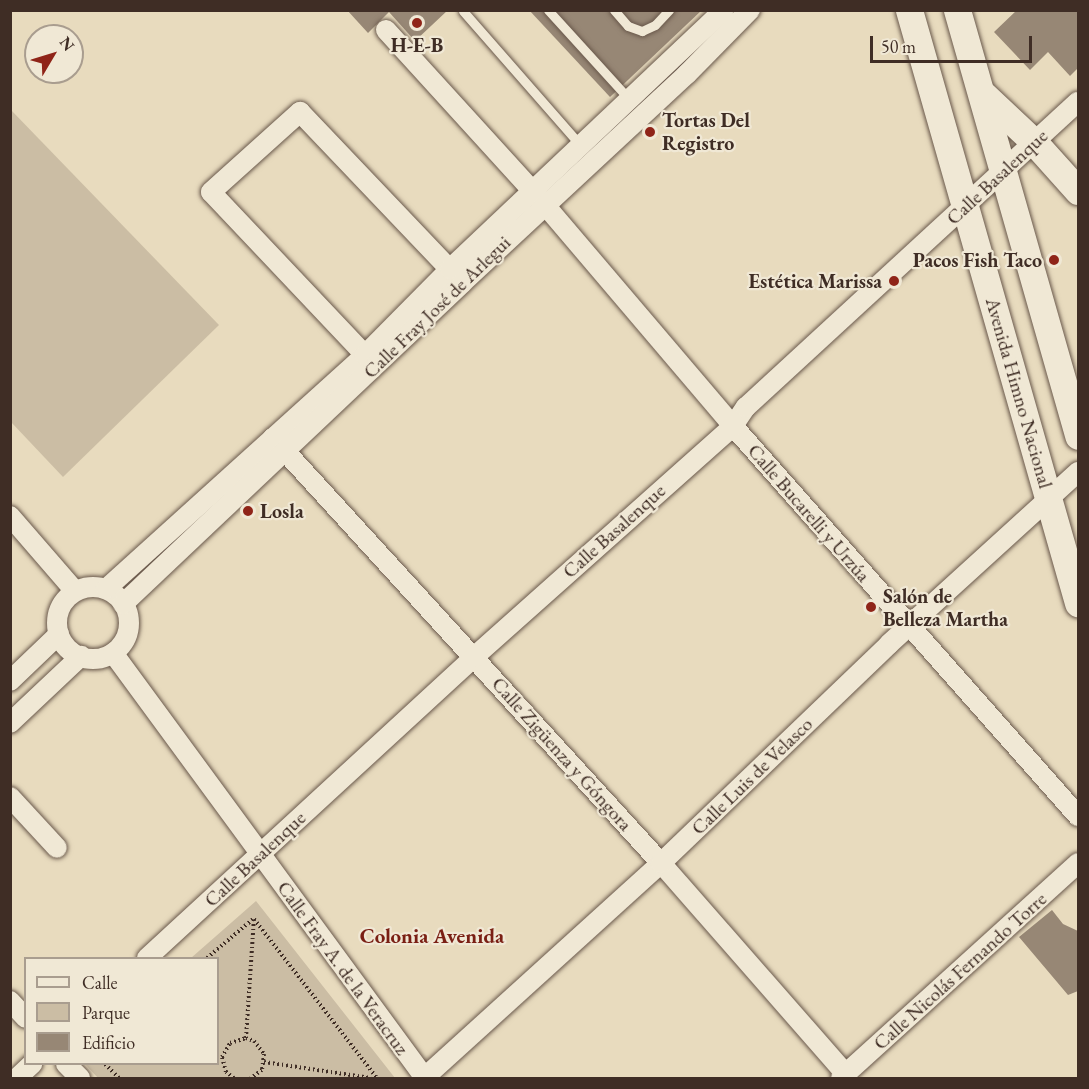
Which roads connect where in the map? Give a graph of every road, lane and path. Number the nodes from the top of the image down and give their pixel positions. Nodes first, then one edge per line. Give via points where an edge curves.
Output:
1 (548, 10) edge
2 (615, 10) edge
3 (669, 10) edge
4 (724, 10) edge
5 (750, 10) edge
6 (909, 10) edge
7 (957, 10) edge
8 (462, 11) edge
9 (386, 30) dead end
10 (674, 57) junction
11 (687, 74) junction
12 (984, 95) junction
13 (628, 99) junction
14 (1078, 102) edge
15 (1034, 142) junction
16 (581, 146) junction
17 (1003, 172) junction
18 (1078, 191) edge
19 (538, 199) junction
20 (965, 207) junction
21 (456, 276) junction
22 (365, 355) junction
23 (733, 426) junction
24 (1078, 436) edge
25 (279, 446) junction
26 (1078, 472) edge
27 (1049, 500) junction
28 (10, 516) edge
29 (106, 589) junction
30 (75, 591) junction
31 (1078, 603) edge
32 (123, 604) junction
33 (909, 627) junction
34 (59, 634) junction
35 (113, 653) junction
36 (81, 656) junction
37 (474, 657) junction
38 (10, 681) edge
39 (10, 723) edge
40 (10, 797) edge
41 (1078, 816) edge
42 (57, 848) dead end
43 (259, 855) junction
44 (661, 863) junction
45 (1078, 863) edge
46 (254, 919) junction
47 (148, 957) edge
48 (208, 957) edge
49 (10, 1001) edge
50 (24, 1016) edge
51 (246, 1038) junction
52 (220, 1057) edge
53 (264, 1062) junction
54 (31, 1065) edge
55 (67, 1065) edge
56 (106, 1065) edge
57 (844, 1076) edge
58 (16, 1078) edge
59 (80, 1078) edge
60 (119, 1078) edge
61 (234, 1078) edge
62 (251, 1078) edge
63 (371, 1078) edge
64 (378, 1078) edge
65 (424, 1078) edge

1 - 13 lane
2 - 3 lane via 628,26 642,30 655,25
4 - 10 street, Calle Fray José de Arlegui
5 - 11 street, Calle Fray José de Arlegui
6 - 20 main road, Avenida Himno Nacional
7 - 12 main road
8 - 16 lane
9 - 19 street, Calle Bucarelli y Urzúa
10 - 11 street
10 - 13 street, Calle Fray José de Arlegui
11 - 19 street, Calle Fray José de Arlegui
12 - 15 main road
12 - 17 main road
13 - 16 street, Calle Fray José de Arlegui
14 - 15 street, Calle Basalenque
15 - 17 street, Calle Basalenque
15 - 18 main road
16 - 19 street, Calle Fray José de Arlegui
17 - 20 street, Calle Basalenque
17 - 24 main road
19 - 21 street, Calle Fray José de Arlegui
19 - 23 street, Calle Bucarelli y Urzúa
20 - 23 street, Calle Basalenque via 746,407
20 - 27 main road, Avenida Himno Nacional
21 - 22 street, Calle Fray José de Arlegui
21 - 22 street via 300,112 211,192
21 - 25 street, Calle Fray José de Arlegui
22 - 25 street, Calle Fray José de Arlegui
23 - 33 street, Calle Bucarelli y Urzúa
23 - 37 street, Calle Basalenque
25 - 29 street, Calle Fray José de Arlegui
25 - 32 street, Calle Fray José de Arlegui
25 - 37 street, Calle Zigüenza y Góngora
26 - 27 street, Calle Luis de Velasco
27 - 31 main road, Avenida Himno Nacional
27 - 33 street, Calle Luis de Velasco
28 - 30 street
29 - 30 street
29 - 32 street
30 - 34 street via 60,610
32 - 35 street via 129,625 127,636
33 - 41 street, Calle Bucarelli y Urzúa
33 - 44 street, Calle Luis de Velasco
34 - 36 street via 71,651
34 - 38 street
35 - 36 street via 103,658
35 - 43 street, Calle Fray A. de la Veracruz
36 - 39 street
37 - 43 street, Calle Basalenque
37 - 44 street, Calle Zigüenza y Góngora
40 - 42 street
43 - 47 street, Calle Basalenque
43 - 65 street, Calle Fray A. de la Veracruz
44 - 57 street, Calle Zigüenza y Góngora
44 - 65 street, Calle Luis de Velasco
45 - 57 street, Calle Nicolás Fernando Torre
46 - 48 path
46 - 51 path
46 - 64 path
49 - 50 street
51 - 52 path via 230,1043
51 - 53 path via 260,1046
52 - 61 path via 226,1072
53 - 62 path via 262,1070
53 - 63 path
54 - 58 street
55 - 59 street
56 - 60 path

